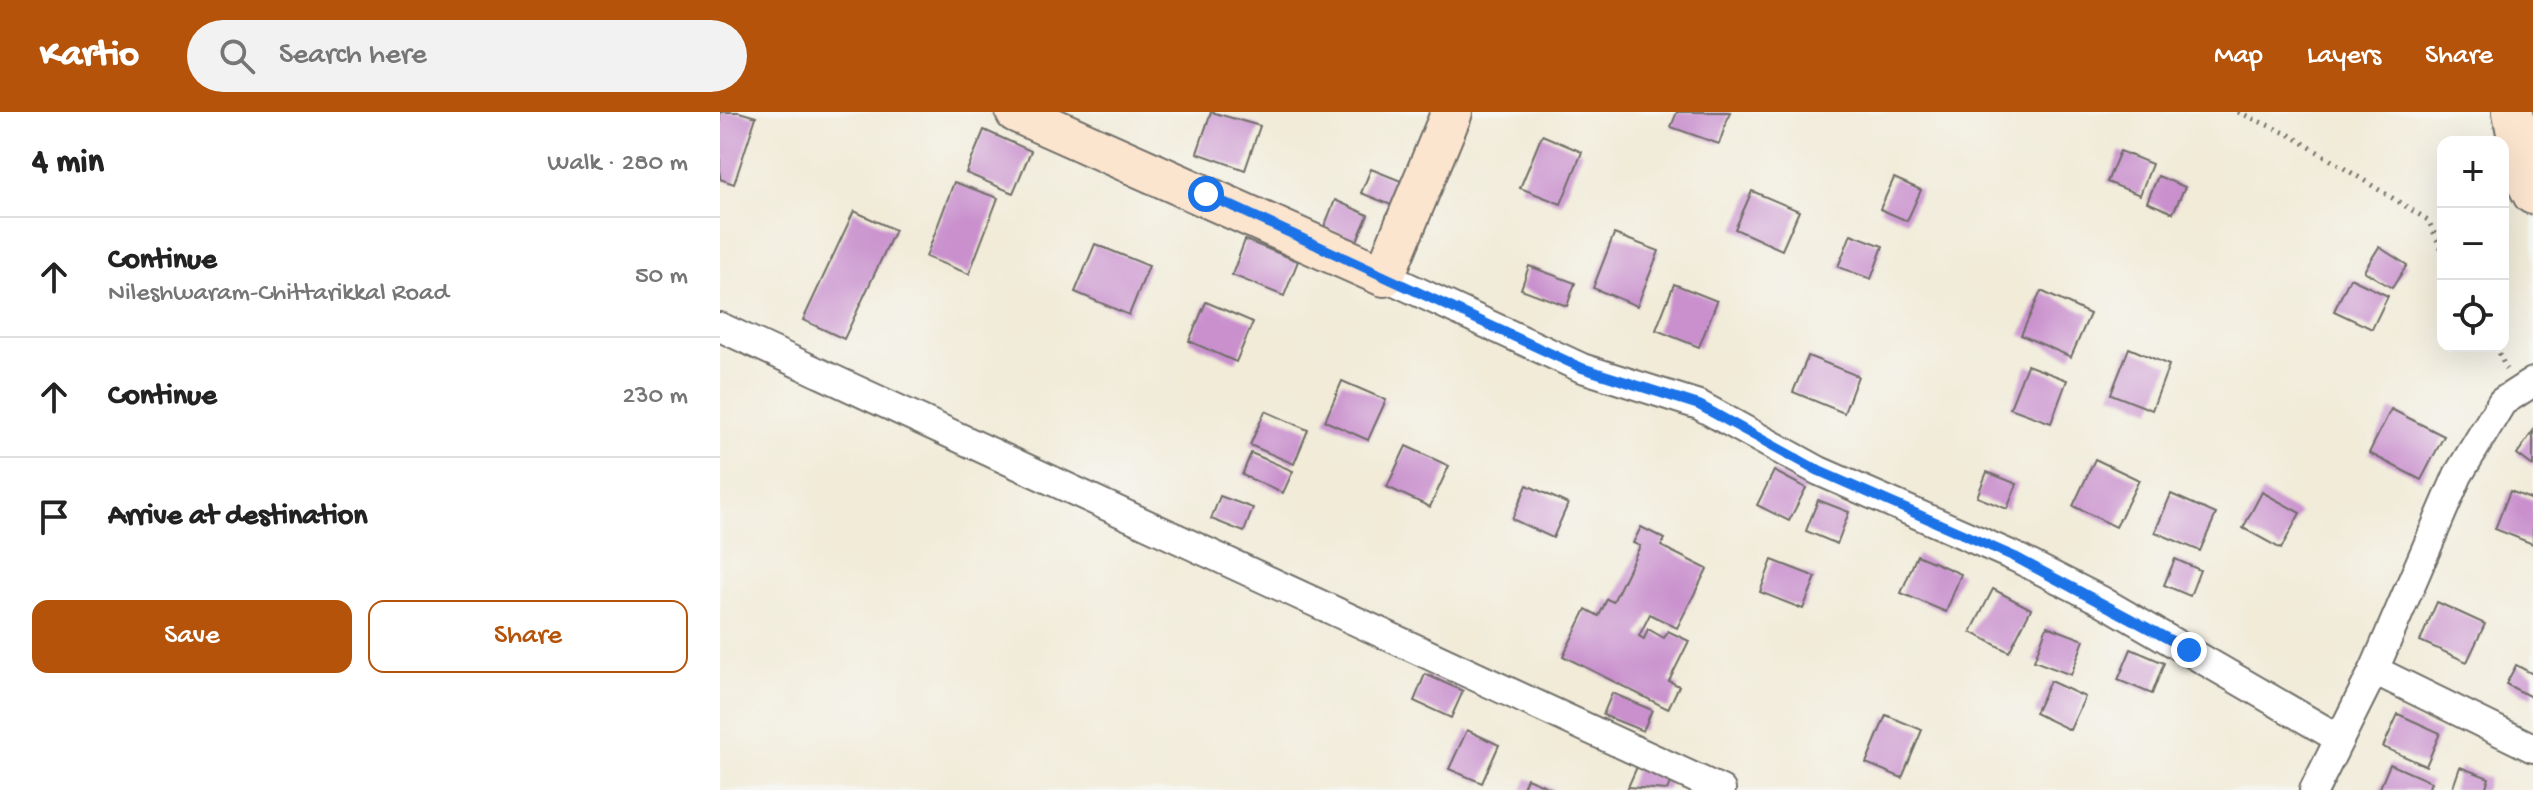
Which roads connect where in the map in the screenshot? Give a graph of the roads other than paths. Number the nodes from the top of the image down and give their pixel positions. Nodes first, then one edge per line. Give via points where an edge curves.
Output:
1 (1016, 112) edge
2 (1452, 112) edge
3 (2513, 112) edge
4 (2533, 194) edge
5 (1384, 276) junction
6 (720, 327) edge
7 (2533, 382) edge
8 (2374, 670) junction
9 (2338, 738) junction
10 (2533, 748) edge
11 (1721, 790) edge
12 (2314, 790) edge

1 - 5 main road
2 - 5 main road
3 - 4 main road
5 - 9 street via 1582,368 1699,405 1819,471 2015,557 2127,615
6 - 11 street
7 - 8 street via 2502,402 2458,475
8 - 9 street
8 - 10 street
9 - 12 street

